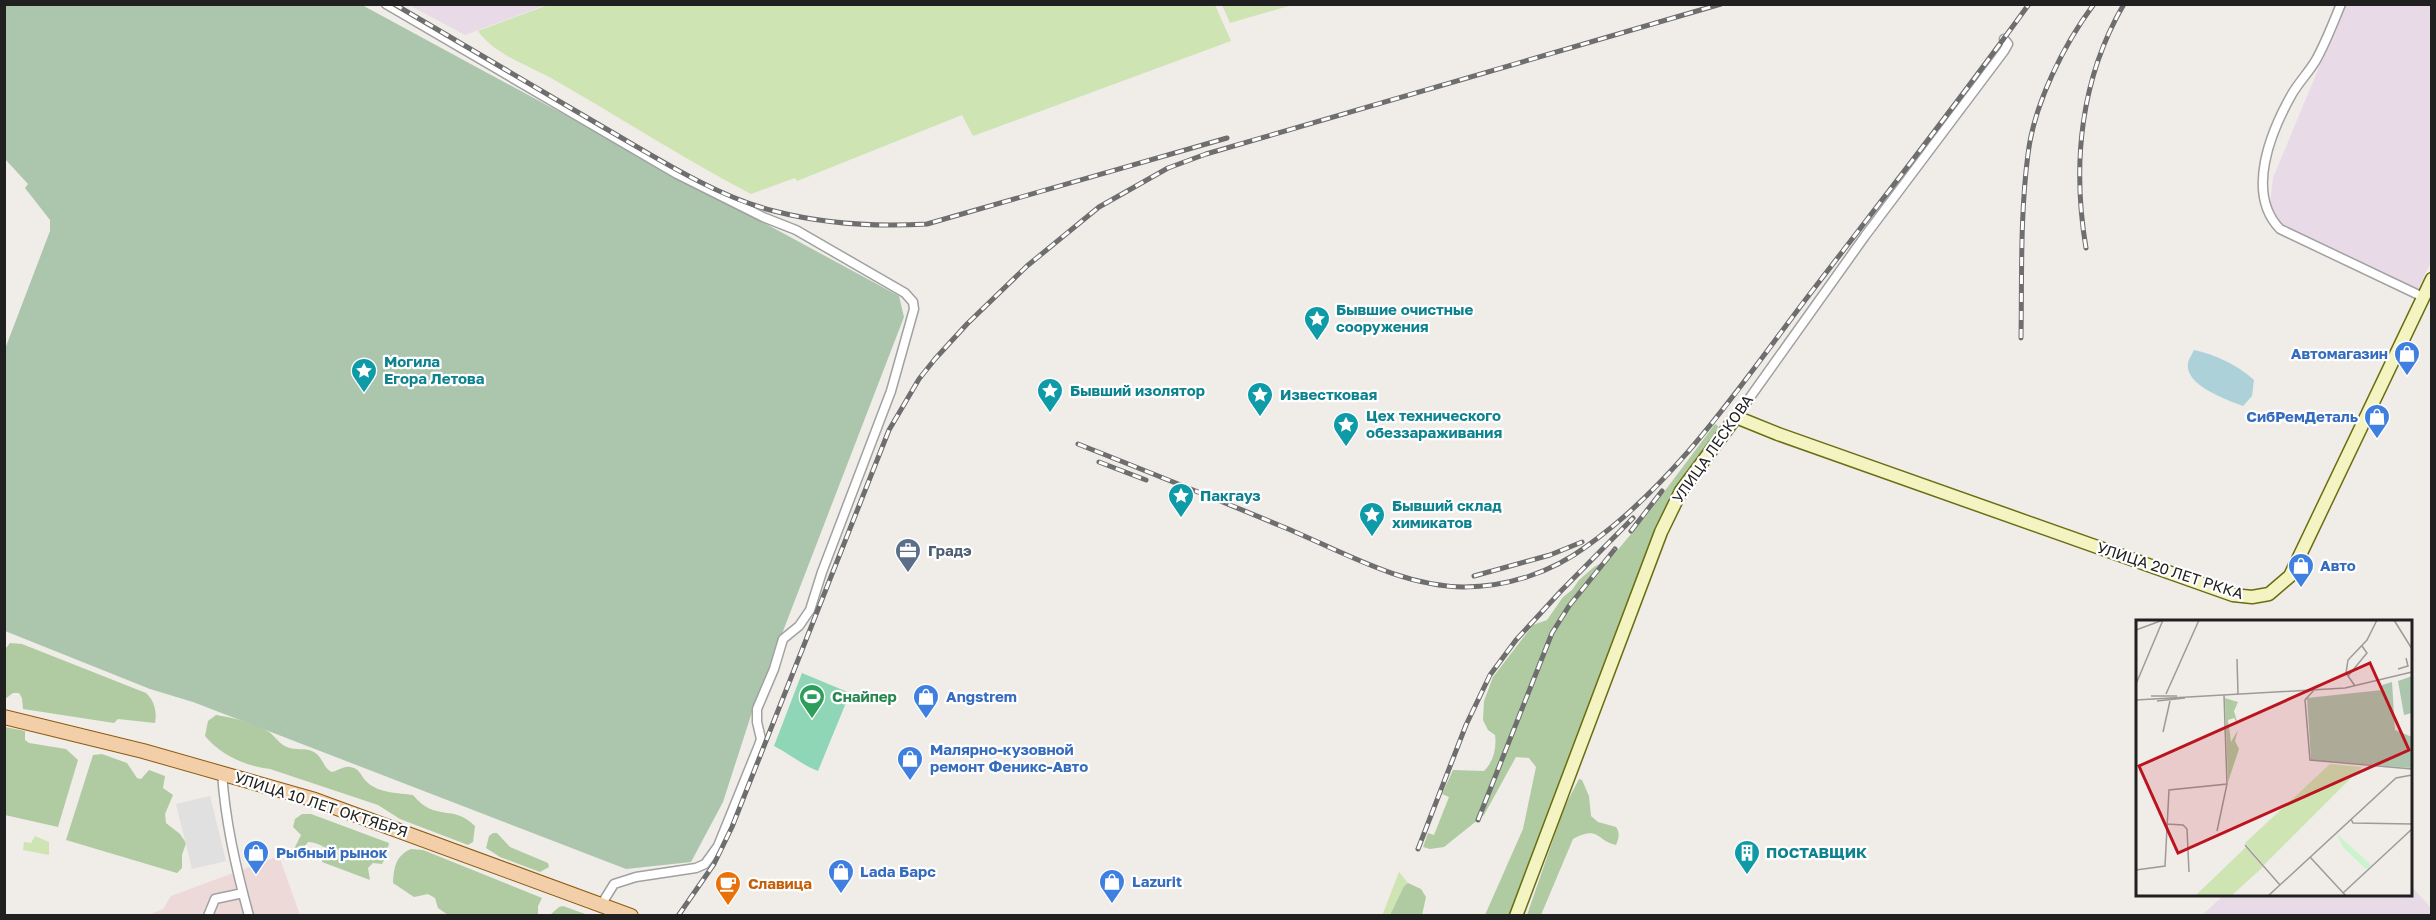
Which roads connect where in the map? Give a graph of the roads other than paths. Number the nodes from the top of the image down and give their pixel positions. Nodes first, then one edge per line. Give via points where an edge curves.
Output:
1 (386, 4) edge
2 (2341, 4) edge
3 (2004, 39) dead end
4 (2432, 279) edge
5 (2423, 297) junction
6 (1736, 417) junction
7 (4, 717) edge
8 (222, 772) junction
9 (243, 893) junction
10 (601, 904) junction
11 (208, 915) edge
12 (249, 915) edge
13 (631, 915) edge
14 (1516, 915) edge

1 - 10 street via 669,170 796,230 905,293 913,302 891,391 810,610 781,644 757,709 761,739 718,846 705,864 696,868 614,884
2 - 5 street via 2316,60 2279,119 2263,173 2264,198 2271,220 2280,229
3 - 6 street, УЛИЦА ЛЕСКОВА via 2008,44 2004,51 1864,236
4 - 5 main road, УЛИЦА 20 ЛЕТ РККА
5 - 6 main road, УЛИЦА 20 ЛЕТ РККА via 2290,576 2269,594 2252,597 2233,595 2133,561
6 - 14 main road, УЛИЦА ЛЕСКОВА via 1681,491 1661,532
7 - 8 main road, УЛИЦА 10 ЛЕТ ОКТЯБРЯ
8 - 9 street via 224,802
8 - 10 main road, УЛИЦА 10 ЛЕТ ОКТЯБРЯ via 392,827
9 - 11 street via 215,899
9 - 12 street
10 - 13 main road, УЛИЦА 10 ЛЕТ ОКТЯБРЯ

